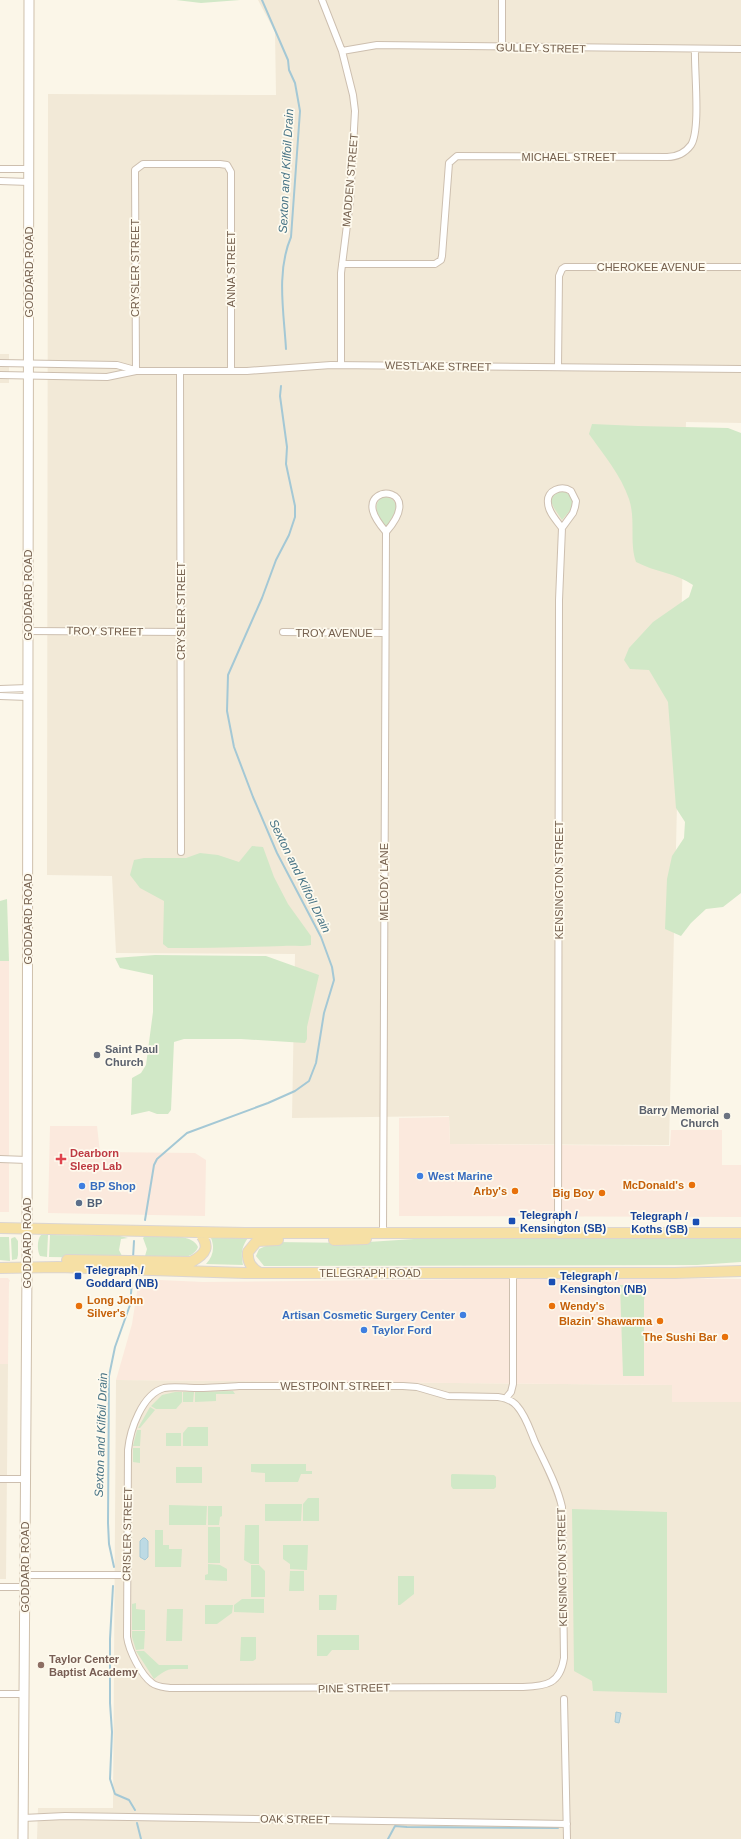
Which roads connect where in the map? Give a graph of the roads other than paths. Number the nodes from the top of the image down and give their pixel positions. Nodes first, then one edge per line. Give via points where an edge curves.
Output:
1 (29, 0) edge
2 (322, 0) edge
3 (502, 0) edge
4 (502, 48) junction
5 (695, 49) junction
6 (741, 49) edge
7 (342, 51) junction
8 (138, 167) joint
9 (29, 169) junction
10 (0, 170) edge
11 (0, 181) edge
12 (29, 182) junction
13 (342, 264) junction
14 (741, 267) edge
15 (0, 363) edge
16 (29, 364) junction
17 (341, 365) junction
18 (558, 367) junction
19 (741, 369) edge
20 (136, 371) junction
21 (180, 371) junction
22 (231, 371) junction
23 (0, 375) edge
24 (29, 375) junction
25 (562, 528) junction
26 (386, 532) junction
27 (28, 631) junction
28 (182, 632) junction
29 (283, 632) dead end
30 (384, 633) junction
31 (28, 688) junction
32 (0, 689) edge
33 (0, 696) edge
34 (28, 697) junction
35 (181, 852) dead end
36 (0, 1159) edge
37 (27, 1160) junction
38 (27, 1228) junction
39 (1, 1229) edge
40 (199, 1232) junction
41 (558, 1232) junction
42 (741, 1232) edge
43 (383, 1233) junction
44 (402, 1233) junction
45 (741, 1265) edge
46 (51, 1267) junction
47 (0, 1268) edge
48 (27, 1268) junction
49 (741, 1271) edge
50 (710, 1272) junction
51 (514, 1273) junction
52 (260, 1274) junction
53 (166, 1388) joint
54 (506, 1398) junction
55 (0, 1479) edge
56 (26, 1479) junction
57 (25, 1575) junction
58 (127, 1575) junction
59 (0, 1587) edge
60 (25, 1587) junction
61 (551, 1682) joint
62 (156, 1685) joint
63 (0, 1694) edge
64 (24, 1694) junction
65 (564, 1699) dead end
66 (23, 1818) junction
67 (567, 1824) junction
68 (23, 1839) edge
69 (567, 1839) edge

1 - 9 main road, GODDARD ROAD
2 - 7 street, MADDEN STREET
3 - 4 street
4 - 5 street, GULLEY STREET
4 - 7 street, GULLEY STREET via 377,45
5 - 6 street, GULLEY STREET
5 - 13 street, MICHAEL STREET via 695,130 691,144 684,152 675,157 457,156 449,163 441,260 434,264
7 - 13 street, MADDEN STREET via 355,111 350,201
8 - 20 street, CRYSLER STREET via 134,172
8 - 22 street, ANNA STREET via 143,164 220,164 229,167
9 - 10 street
9 - 12 main road, GODDARD ROAD
11 - 12 street
12 - 16 main road, GODDARD ROAD
13 - 17 street, MADDEN STREET
14 - 18 street, CHEROKEE AVENUE via 568,266 562,269 559,276
15 - 16 street, WESTLAKE STREET
16 - 20 street, WESTLAKE STREET via 117,365
16 - 24 main road, GODDARD ROAD
17 - 18 street, WESTLAKE STREET
17 - 22 street, WESTLAKE STREET
18 - 19 street, WESTLAKE STREET
20 - 21 street, WESTLAKE STREET
20 - 24 street, WESTLAKE STREET via 107,377
21 - 22 street, WESTLAKE STREET
21 - 28 street, CRYSLER STREET
23 - 24 street, WESTLAKE STREET
24 - 27 main road, GODDARD ROAD
25 - 25 street via 573,513 576,501 571,491 561,488 549,494 547,502
25 - 41 street, KENSINGTON STREET via 559,600
26 - 26 street via 398,515 399,501 392,495 382,494 373,502 373,511
26 - 30 street, MELODY LANE
27 - 28 street, TROY STREET
27 - 31 main road, GODDARD ROAD
28 - 35 street, CRYSLER STREET
29 - 30 street, TROY AVENUE
30 - 43 street, MELODY LANE
31 - 32 street
31 - 34 main road, GODDARD ROAD
33 - 34 street
34 - 37 main road, GODDARD ROAD
36 - 37 street
37 - 38 main road, GODDARD ROAD
38 - 39 main road
38 - 40 main road
38 - 48 main road, GODDARD ROAD
40 - 43 main road
40 - 46 main road via 204,1238 205,1252 191,1262 60,1260
41 - 42 main road
41 - 44 main road
43 - 44 main road
44 - 52 main road via 353,1240 256,1241 247,1257 251,1267
45 - 50 main road via 728,1265
46 - 48 main road, TELEGRAPH ROAD
46 - 52 main road, TELEGRAPH ROAD
47 - 48 main road, TELEGRAPH ROAD
48 - 56 main road, GODDARD ROAD
49 - 50 main road, TELEGRAPH ROAD
50 - 51 main road, TELEGRAPH ROAD
51 - 52 main road, TELEGRAPH ROAD
51 - 54 street via 513,1384
53 - 54 street, WESTPOINT STREET via 402,1386 417,1387 448,1396
53 - 58 street, CRISLER STREET via 146,1402 129,1439
54 - 61 street, KENSINGTON STREET via 521,1411 562,1507 564,1658 559,1674
55 - 56 street
56 - 57 main road, GODDARD ROAD
57 - 58 street
57 - 60 main road, GODDARD ROAD
58 - 62 street, CRISLER STREET via 128,1643 146,1677
59 - 60 street
60 - 64 main road, GODDARD ROAD
61 - 62 street, PINE STREET via 523,1687 371,1686 341,1689 170,1688
63 - 64 street
64 - 66 main road, GODDARD ROAD
65 - 67 street
66 - 67 street, OAK STREET via 65,1816
66 - 68 main road, GODDARD ROAD
67 - 69 street

